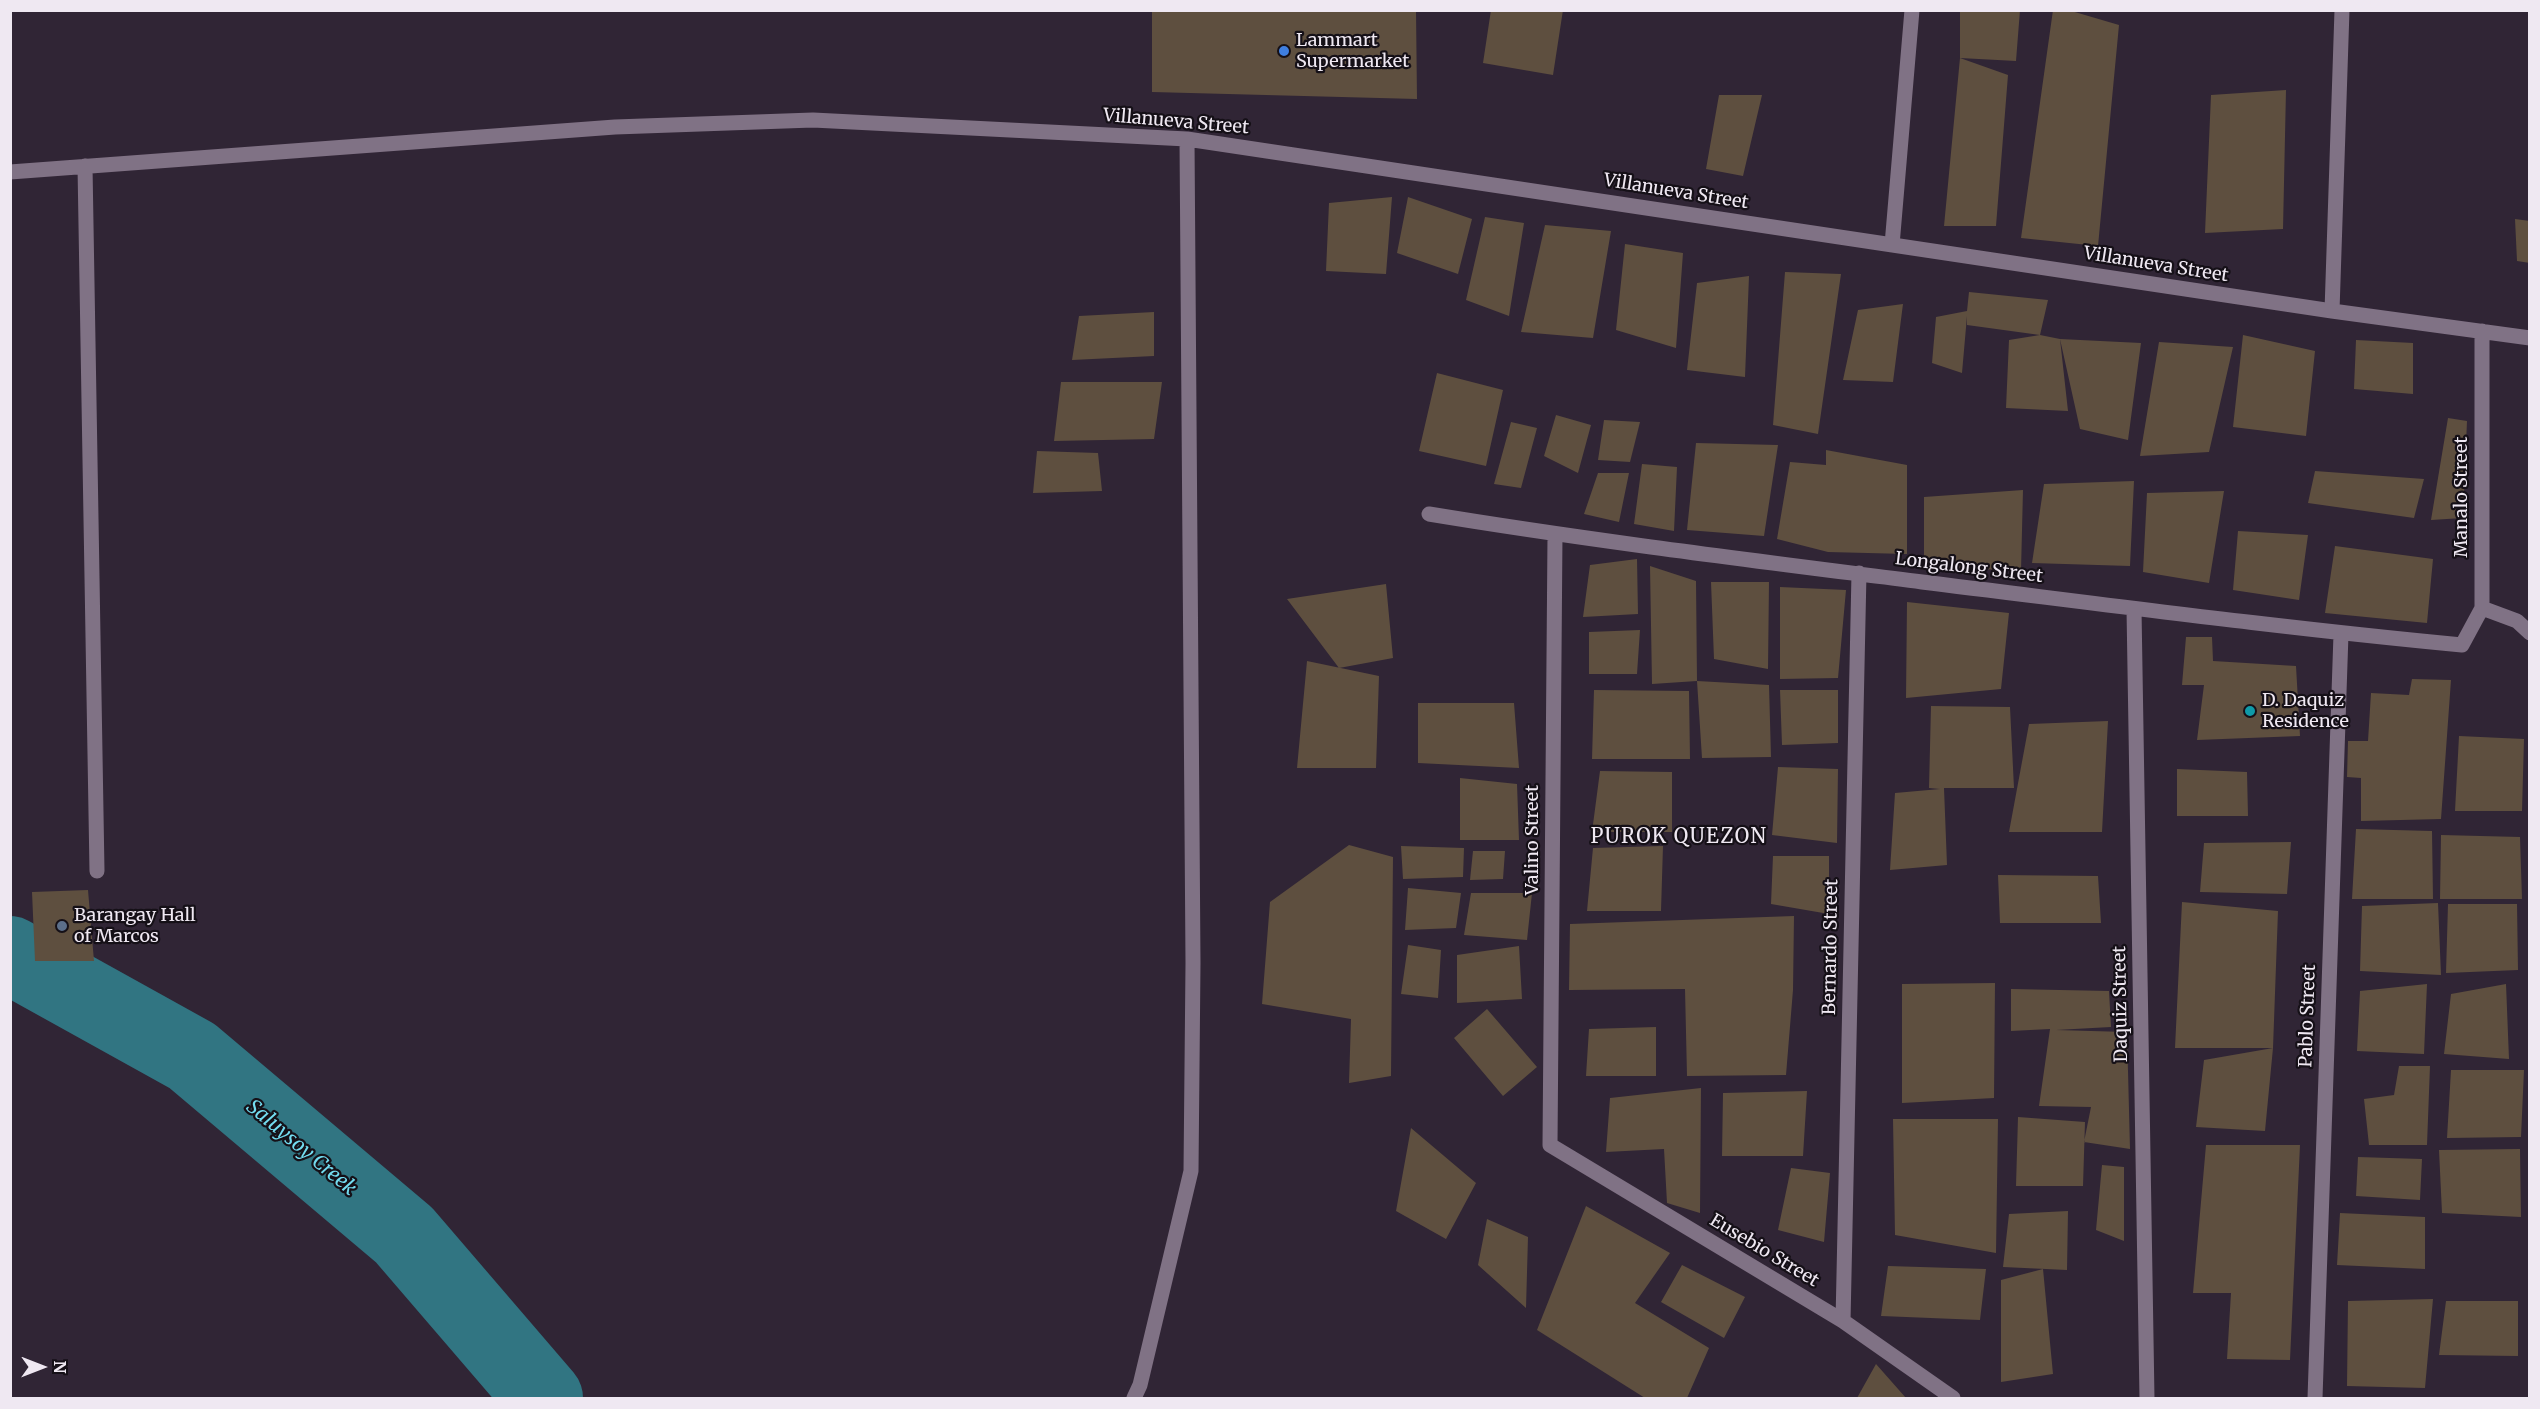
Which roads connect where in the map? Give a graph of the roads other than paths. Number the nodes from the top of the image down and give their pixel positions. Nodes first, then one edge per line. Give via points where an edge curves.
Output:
1 (1912, 10) edge
2 (2342, 10) edge
3 (1187, 139) junction
4 (85, 166) junction
5 (10, 172) edge
6 (1892, 245) junction
7 (2332, 311) junction
8 (2482, 331) junction
9 (2529, 338) edge
10 (1430, 514) dead end
11 (1555, 535) junction
12 (1858, 573) junction
13 (2482, 608) junction
14 (2134, 609) junction
15 (2529, 633) edge
16 (2341, 634) junction
17 (97, 871) dead end
18 (1551, 1144) joint
19 (1843, 1321) junction
20 (1134, 1398) edge
21 (1953, 1398) edge
22 (2147, 1398) edge
23 (2314, 1398) edge

1 - 6 street
2 - 7 street
3 - 4 street, Villanueva Street via 813,120 615,127
3 - 6 street, Villanueva Street
3 - 20 street via 1191,1171
4 - 5 street, Villanueva Street
4 - 17 street
6 - 7 street, Villanueva Street
7 - 8 street, Villanueva Street
8 - 9 street, Villanueva Street
8 - 13 street, Manalo Street
10 - 11 street, Longalong Street
11 - 12 street, Longalong Street
11 - 18 street, Valino Street
12 - 14 street, Longalong Street
12 - 19 street, Bernardo Street
13 - 15 street via 2517,621
13 - 16 street, Longalong Street via 2462,645
14 - 16 street, Longalong Street
14 - 22 street, Daquiz Street
16 - 23 street, Pablo Street
18 - 19 street, Eusebio Street
19 - 21 street, Eusebio Street

